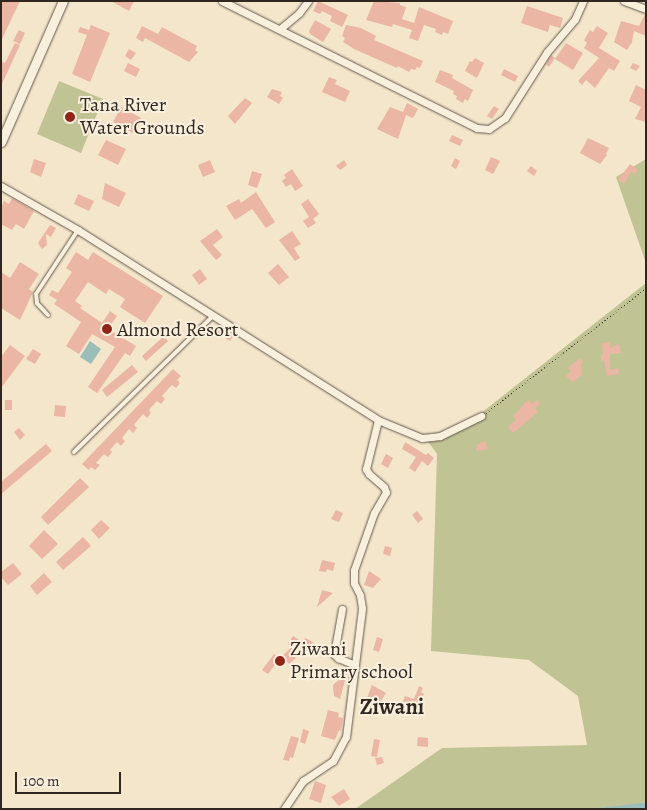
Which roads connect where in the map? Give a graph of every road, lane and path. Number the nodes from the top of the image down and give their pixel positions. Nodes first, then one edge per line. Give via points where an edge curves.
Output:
1 (63, 1) edge
2 (222, 1) edge
3 (308, 1) edge
4 (583, 1) edge
5 (624, 1) edge
6 (646, 8) edge
7 (280, 29) junction
8 (1, 142) edge
9 (1, 186) edge
10 (78, 230) junction
11 (646, 288) edge
12 (48, 315) dead end
13 (213, 316) junction
14 (482, 416) joint
15 (378, 420) junction
16 (74, 452) dead end
17 (342, 609) dead end
18 (355, 665) junction
19 (284, 809) edge

1 - 8 street
2 - 7 street
3 - 7 street
4 - 7 street via 575,19 547,52 506,118 489,130 477,128
5 - 6 street
9 - 10 street
10 - 12 lane via 36,294 37,304
10 - 13 street
11 - 14 path
13 - 15 street
13 - 16 lane
14 - 15 street via 440,436 426,438
15 - 18 street via 366,469 386,492 374,513 354,570 354,583 362,608
17 - 18 street via 334,654
18 - 19 street via 346,737 340,752 324,768 302,781

